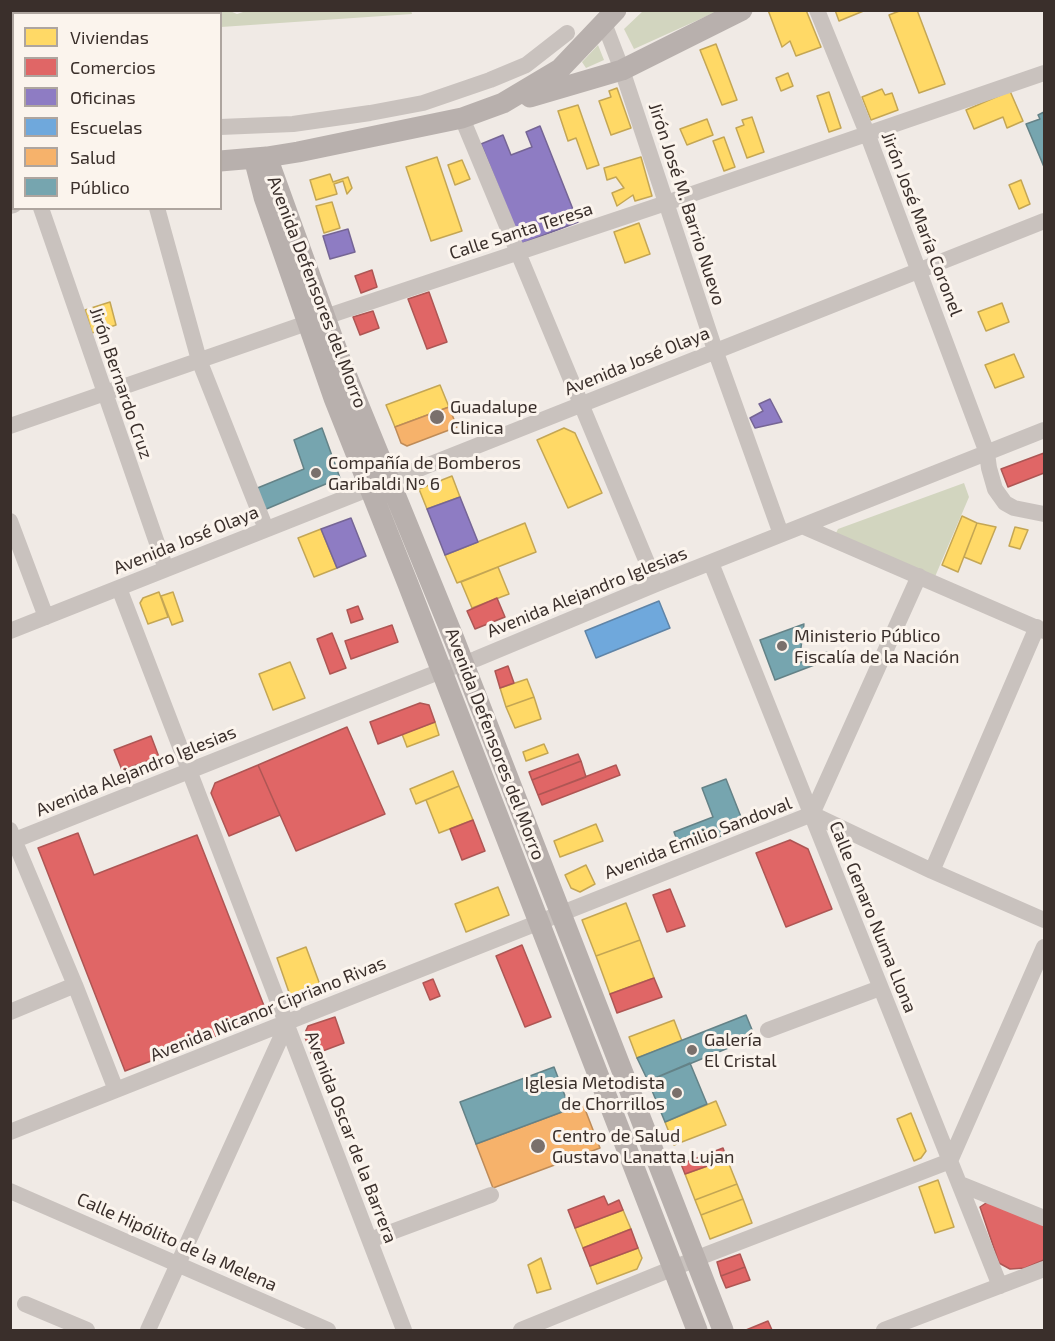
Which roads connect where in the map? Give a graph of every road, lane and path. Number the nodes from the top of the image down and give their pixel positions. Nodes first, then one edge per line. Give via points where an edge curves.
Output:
1 (742, 10) edge
2 (817, 10) edge
3 (610, 17) edge
4 (567, 33) dead end
5 (622, 70) junction
6 (1044, 73) edge
7 (503, 103) junction
8 (462, 118) junction
9 (222, 127) edge
10 (867, 133) junction
11 (260, 158) junction
12 (222, 162) edge
13 (666, 203) junction
14 (42, 210) edge
15 (158, 210) edge
16 (1044, 221) edge
17 (518, 252) junction
18 (919, 273) junction
19 (316, 320) junction
20 (715, 350) junction
21 (199, 360) junction
22 (104, 394) junction
23 (581, 404) junction
24 (10, 426) edge
25 (1044, 430) edge
26 (987, 453) junction
27 (390, 480) junction
28 (369, 489) junction
29 (1044, 514) edge
30 (10, 521) edge
31 (802, 526) junction
32 (266, 529) junction
33 (780, 534) junction
34 (711, 562) junction
35 (166, 569) junction
36 (919, 576) junction
37 (656, 584) junction
38 (119, 588) junction
39 (46, 617) junction
40 (1041, 629) edge
41 (10, 631) edge
42 (464, 664) junction
43 (441, 671) junction
44 (190, 771) junction
45 (812, 814) junction
46 (12, 837) edge
47 (932, 871) junction
48 (561, 913) junction
49 (1044, 920) edge
50 (539, 921) junction
51 (1044, 947) edge
52 (75, 984) junction
53 (880, 988) junction
54 (10, 1012) edge
55 (287, 1024) junction
56 (768, 1030) dead end
57 (116, 1090) junction
58 (10, 1132) edge
59 (950, 1161) junction
60 (960, 1184) junction
61 (10, 1191) edge
62 (491, 1195) dead end
63 (1044, 1218) edge
64 (370, 1240) junction
65 (695, 1260) junction
66 (177, 1263) junction
67 (673, 1269) junction
68 (1044, 1269) edge
69 (1000, 1286) junction
70 (25, 1304) dead end
71 (927, 1323) edge
72 (87, 1330) edge
73 (148, 1330) edge
74 (328, 1330) edge
75 (404, 1330) edge
76 (521, 1330) edge
77 (697, 1330) edge
78 (723, 1330) edge
79 (884, 1330) edge

1 - 5 main road
2 - 10 street, Jirón José María Coronel
3 - 5 street, Jirón José M. Barrio Nuevo
3 - 7 main road via 560,69
4 - 9 street via 526,65 423,103 293,124
5 - 7 main road
5 - 13 street, Jirón José M. Barrio Nuevo
6 - 10 street, Calle Santa Teresa
7 - 8 main road
8 - 11 main road
8 - 17 street
10 - 13 street, Calle Santa Teresa
10 - 18 street, Jirón José María Coronel
11 - 12 main road
11 - 19 main road, Avenida Defensores del Morro via 264,197
13 - 17 street, Calle Santa Teresa
13 - 20 street, Jirón José M. Barrio Nuevo
14 - 22 street, Jirón Bernardo Cruz
15 - 21 street
16 - 18 street, Avenida José Olaya
17 - 19 street, Calle Santa Teresa
17 - 23 street
18 - 20 street, Avenida José Olaya
18 - 26 street, Jirón José María Coronel
19 - 21 street, Calle Santa Teresa
19 - 27 main road, Avenida Defensores del Morro
19 - 28 main road, Avenida Defensores del Morro
20 - 23 street, Avenida José Olaya
20 - 33 street, Jirón José M. Barrio Nuevo
21 - 22 street, Calle Santa Teresa
21 - 32 street
22 - 24 street, Calle Santa Teresa
22 - 35 street, Jirón Bernardo Cruz
23 - 27 street, Avenida José Olaya
23 - 37 street
25 - 26 street, Avenida Alejandro Iglesias
26 - 29 street, Jirón José María Coronel via 991,479 1005,502 1014,508
26 - 31 street, Avenida Alejandro Iglesias
27 - 28 street, Avenida José Olaya
27 - 42 main road, Avenida Defensores del Morro
28 - 32 street, Avenida José Olaya
28 - 43 main road, Avenida Defensores del Morro
30 - 39 street
31 - 33 street, Avenida Alejandro Iglesias
31 - 36 street
32 - 35 street, Avenida José Olaya
33 - 34 street, Avenida Alejandro Iglesias
34 - 37 street, Avenida Alejandro Iglesias
34 - 45 street, Calle Genaro Numa Llona
35 - 38 street, Avenida José Olaya
36 - 40 street
36 - 45 street
37 - 42 street, Avenida Alejandro Iglesias
38 - 39 street, Avenida José Olaya
38 - 44 street, Avenida Oscar de la Barrera
39 - 41 street, Avenida José Olaya
40 - 47 street
42 - 43 street, Avenida Alejandro Iglesias
42 - 48 main road, Avenida Defensores del Morro
43 - 44 street, Avenida Alejandro Iglesias
43 - 50 main road, Avenida Defensores del Morro
44 - 46 street, Avenida Alejandro Iglesias
44 - 55 street, Avenida Oscar de la Barrera
45 - 47 street, Avenida Emilio Sandoval
45 - 48 street, Avenida Emilio Sandoval
45 - 53 street, Calle Genaro Numa Llona
46 - 52 street
47 - 49 street, Avenida Emilio Sandoval
48 - 50 street, Avenida Emilio Sandoval
48 - 65 main road, Avenida Defensores del Morro
50 - 55 street, Avenida Nicanor Cipriano Rivas
50 - 67 main road, Avenida Defensores del Morro
51 - 59 street
52 - 54 street
52 - 57 street
53 - 56 street
53 - 59 street, Calle Genaro Numa Llona
55 - 57 street, Avenida Nicanor Cipriano Rivas
55 - 64 street, Avenida Oscar de la Barrera
55 - 66 street
57 - 58 street, Avenida Nicanor Cipriano Rivas
59 - 60 street, Calle Genaro Numa Llona
59 - 65 street
60 - 63 street
60 - 69 street, Calle Genaro Numa Llona
61 - 66 street, Calle Hipólito de la Melena
62 - 64 street
64 - 75 street, Avenida Oscar de la Barrera
65 - 67 street
65 - 78 main road, Avenida Defensores del Morro
66 - 73 street
66 - 74 street, Calle Hipólito de la Melena
67 - 76 street
67 - 77 main road, Avenida Defensores del Morro
68 - 69 street
69 - 71 street
70 - 72 street
71 - 79 street

